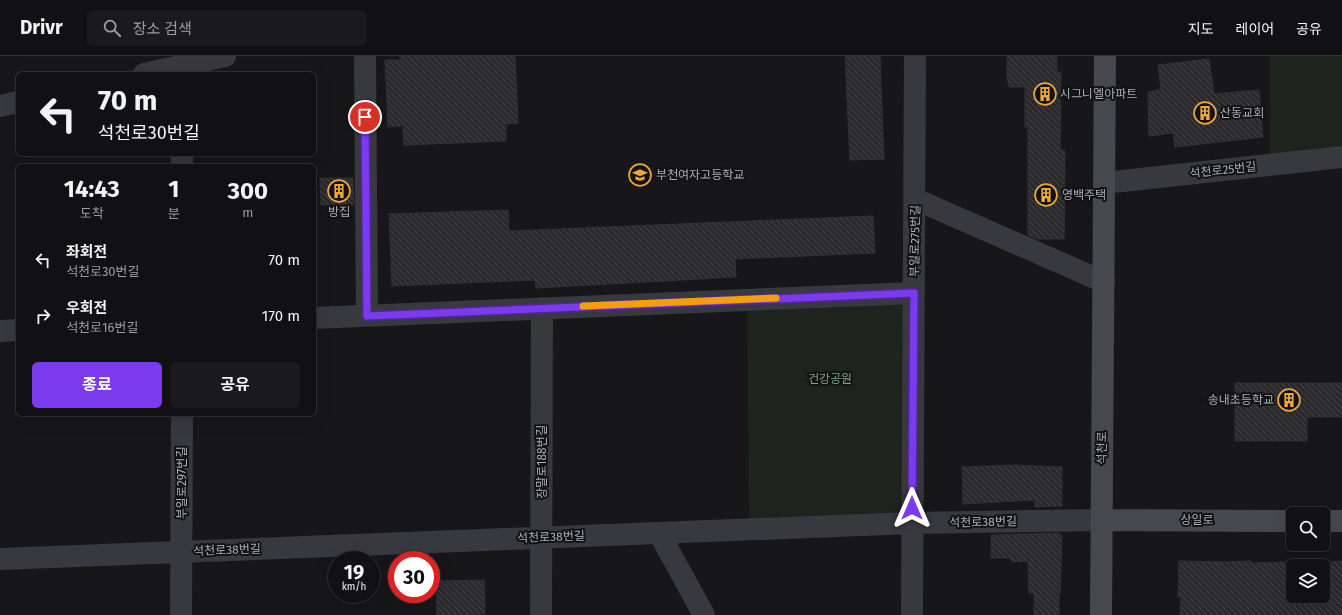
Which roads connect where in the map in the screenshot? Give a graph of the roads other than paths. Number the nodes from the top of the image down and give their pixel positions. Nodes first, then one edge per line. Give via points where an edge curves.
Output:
1 (225, 56) edge
2 (365, 56) edge
3 (915, 56) edge
4 (1105, 56) edge
5 (183, 65) edge
6 (153, 72) edge
7 (16, 102) edge
8 (0, 106) edge
9 (1342, 157) edge
10 (1104, 183) junction
11 (915, 199) junction
12 (1104, 282) junction
13 (914, 293) junction
14 (542, 308) junction
15 (367, 316) junction
16 (316, 318) edge
17 (16, 330) edge
18 (0, 331) edge
19 (182, 416) edge
20 (1102, 520) junction
21 (1286, 521) edge
22 (1330, 521) edge
23 (1342, 521) edge
24 (912, 523) junction
25 (659, 533) junction
26 (542, 537) junction
27 (182, 552) junction
28 (0, 559) edge
29 (182, 615) edge
30 (541, 615) edge
31 (704, 615) edge
32 (912, 615) edge
33 (1102, 615) edge

1 - 5 street
2 - 15 street
3 - 11 street, 부일로275번길
4 - 10 street, 석천로
5 - 6 street
7 - 8 street
9 - 10 street, 석천로25번길
10 - 12 street, 석천로
11 - 12 street
11 - 13 street, 부일로275번길
12 - 20 street, 석천로
13 - 14 street
13 - 24 street, 부일로275번길
14 - 15 street
14 - 26 street, 장말로188번길
15 - 16 street
17 - 18 street
19 - 27 street, 부일로297번길
20 - 21 street, 상일로
20 - 24 street, 석천로38번길
20 - 33 street, 석천로
22 - 23 street
24 - 25 street, 석천로38번길
24 - 32 street, 부일로275번길
25 - 26 street, 석천로38번길
25 - 31 street
26 - 27 street, 석천로38번길
26 - 30 street, 장말로188번길
27 - 28 street, 석천로38번길
27 - 29 street, 부일로297번길

